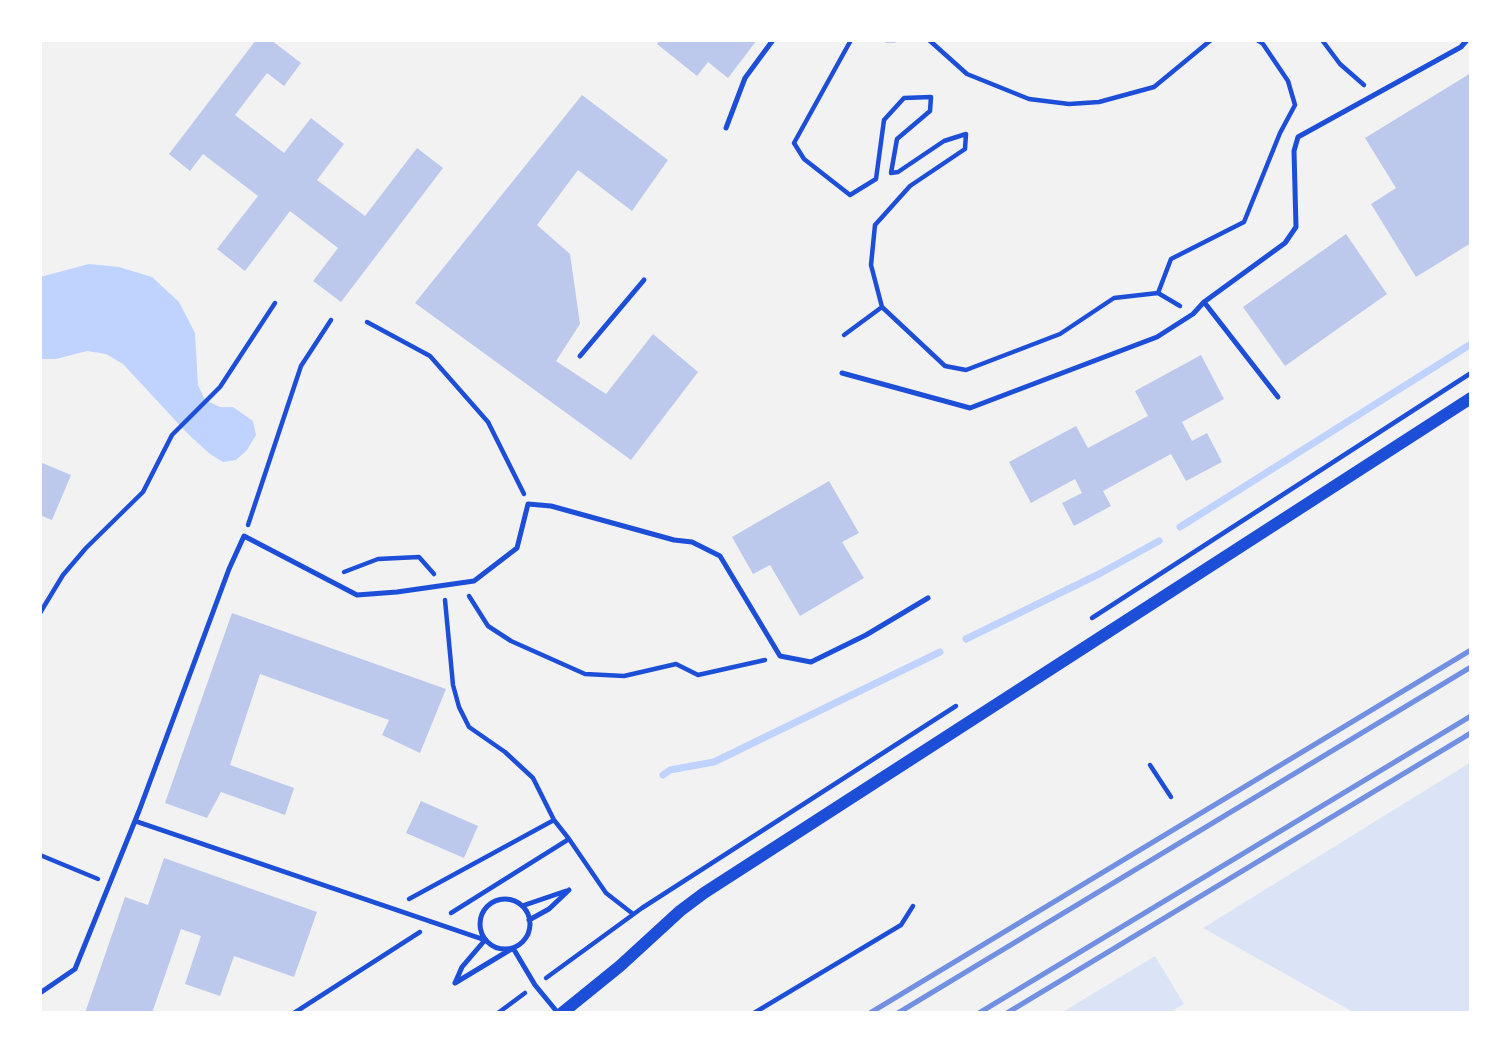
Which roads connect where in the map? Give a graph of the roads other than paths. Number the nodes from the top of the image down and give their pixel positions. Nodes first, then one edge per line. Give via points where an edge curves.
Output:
1 (773, 40) edge
2 (1467, 40) edge
3 (726, 128) dead end
4 (644, 281) dead end
5 (1204, 302) junction
6 (580, 356) dead end
7 (842, 373) dead end
8 (1278, 397) dead end
9 (1471, 398) edge
10 (928, 598) dead end
11 (135, 821) junction
12 (522, 906) junction
13 (529, 920) junction
14 (485, 940) junction
15 (513, 948) junction
16 (40, 993) edge
17 (560, 1013) edge

1 - 3 lane via 745,78
2 - 5 lane via 1298,136 1294,151 1296,227 1285,243
4 - 6 lane
5 - 7 lane via 1157,337 970,408
5 - 8 lane
9 - 17 street via 704,893
10 - 11 lane via 811,662 780,656 720,556 692,542 551,506 528,504 517,548 474,581 357,595 244,536
11 - 14 lane
11 - 16 lane via 75,969
12 - 13 lane
12 - 13 lane via 569,890
12 - 14 lane via 506,899 490,904 481,917
13 - 15 lane via 523,942
14 - 15 lane via 501,949
14 - 15 lane via 455,983
15 - 17 lane via 535,985

